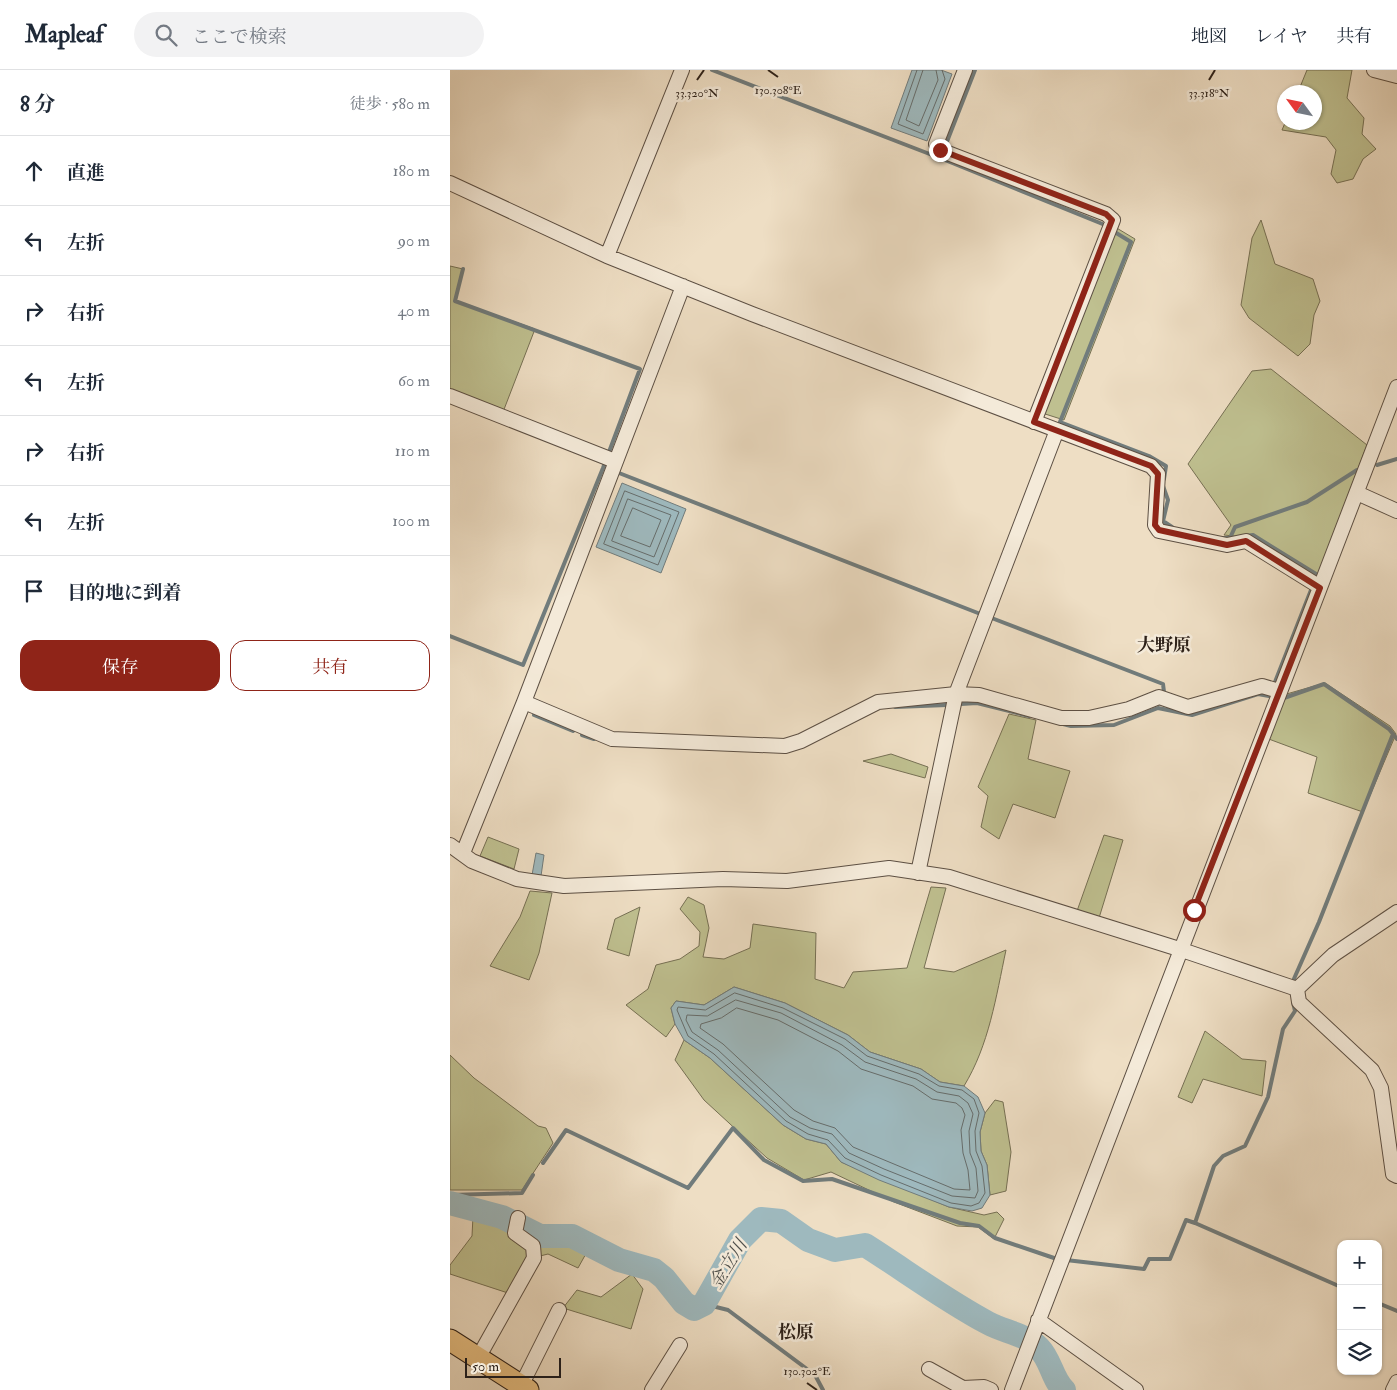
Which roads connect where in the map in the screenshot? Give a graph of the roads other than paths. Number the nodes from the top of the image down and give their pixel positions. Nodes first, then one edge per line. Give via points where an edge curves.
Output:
1 (682, 70) edge
2 (965, 70) edge
3 (1374, 70) edge
4 (1397, 76) edge
5 (450, 183) edge
6 (608, 256) junction
7 (683, 286) junction
8 (1397, 387) edge
9 (450, 396) edge
10 (1034, 422) junction
11 (1057, 430) junction
12 (609, 459) junction
13 (1357, 493) junction
14 (1397, 511) edge
15 (1320, 588) junction
16 (1279, 691) junction
17 (956, 694) junction
18 (524, 702) junction
19 (450, 845) edge
20 (463, 853) junction
21 (918, 873) junction
22 (1397, 912) edge
23 (1179, 949) junction
24 (1297, 988) junction
25 (1397, 1176) edge
26 (518, 1218) dead end
27 (559, 1310) dead end
28 (1036, 1326) junction
29 (450, 1340) edge
30 (680, 1345) dead end
31 (478, 1358) junction
32 (929, 1369) dead end
33 (1397, 1382) edge
34 (525, 1388) edge
35 (652, 1390) edge
36 (991, 1390) edge
37 (1012, 1390) edge
38 (1136, 1390) edge
39 (1393, 1390) edge

1 - 6 street
2 - 10 street via 936,144 940,150 1106,214 1112,220
3 - 4 street
5 - 6 street
6 - 7 street
7 - 10 street
7 - 12 street
8 - 13 street
9 - 12 street
10 - 11 street
11 - 15 street via 1151,466 1158,474 1155,525 1159,530 1227,545 1246,541
11 - 17 street
12 - 18 street
13 - 14 street
13 - 15 street
15 - 16 street
16 - 17 street via 1262,686 1188,707 1159,697 1129,710 1089,718 1061,718 979,695
16 - 23 street
17 - 18 street via 878,702 785,746 612,739
17 - 21 street
18 - 20 street
19 - 20 street
20 - 21 street via 483,866 527,882 564,886 723,879 787,881 889,868
21 - 23 street via 949,877
22 - 24 street via 1333,955
23 - 24 street
23 - 28 street
24 - 25 street via 1299,1002 1372,1070 1382,1088 1393,1174
26 - 31 street via 515,1233 533,1246 534,1258
27 - 34 street
28 - 37 street
28 - 38 street
29 - 31 main road
30 - 35 street
31 - 34 main road
32 - 36 street via 963,1388
33 - 39 street

